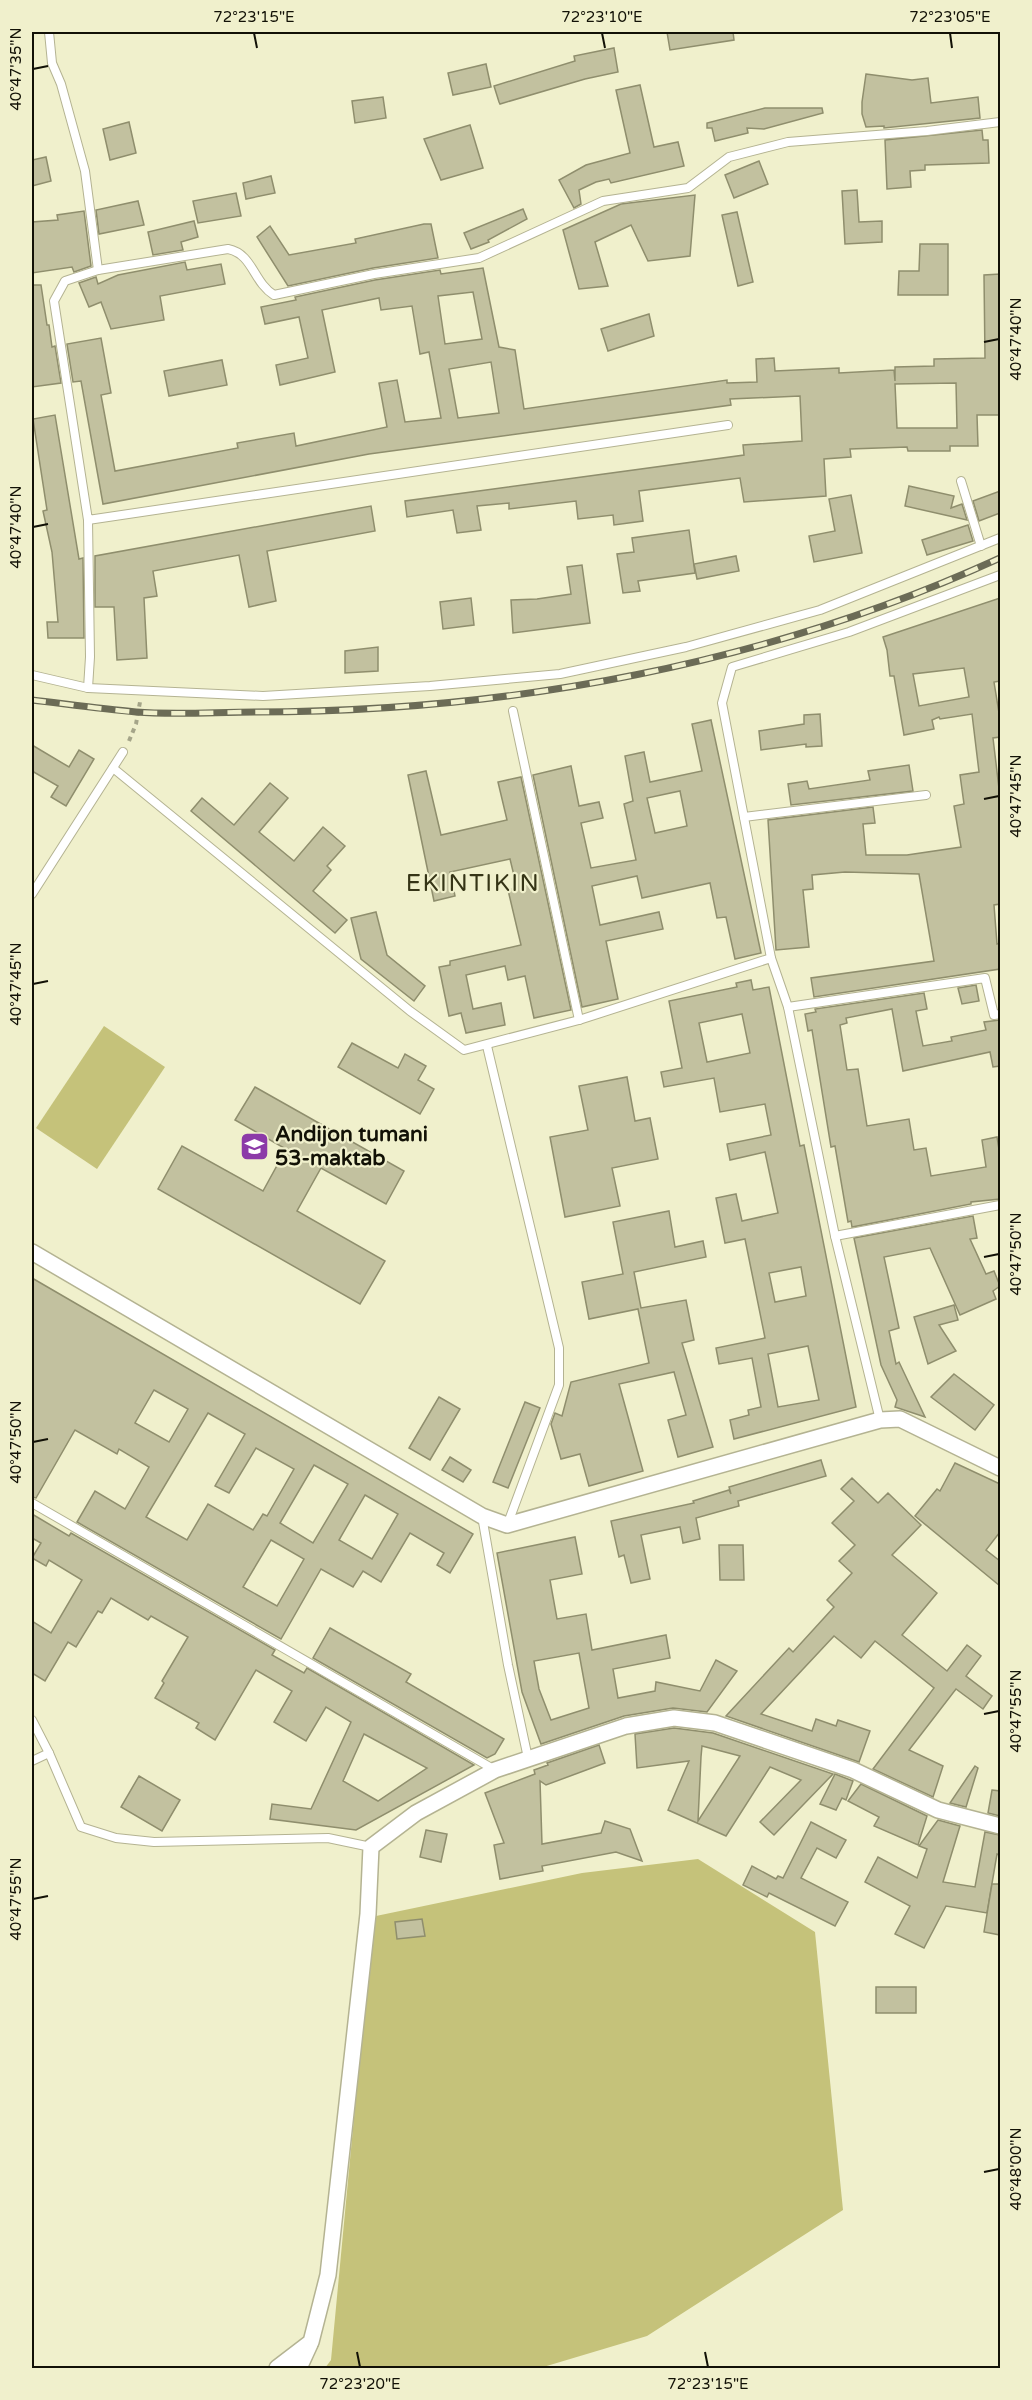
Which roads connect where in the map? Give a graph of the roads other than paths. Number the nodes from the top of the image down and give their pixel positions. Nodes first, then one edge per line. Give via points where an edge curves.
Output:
1 (49, 32) edge
2 (1000, 122) edge
3 (98, 270) junction
4 (728, 425) dead end
5 (961, 481) dead end
6 (88, 520) junction
7 (1000, 538) edge
8 (981, 546) junction
9 (1000, 575) edge
10 (32, 675) edge
11 (88, 688) junction
12 (513, 711) dead end
13 (123, 752) road end
14 (113, 768) junction
15 (926, 795) dead end
16 (744, 818) junction
17 (32, 894) edge
18 (771, 958) junction
19 (788, 1007) junction
20 (1000, 1014) edge
21 (579, 1020) junction
22 (487, 1046) junction
23 (1000, 1205) edge
24 (835, 1236) junction
25 (32, 1252) edge
26 (880, 1420) junction
27 (1000, 1468) edge
28 (32, 1503) edge
29 (482, 1516) junction
30 (507, 1525) junction
31 (32, 1720) edge
32 (49, 1753) junction
33 (528, 1758) junction
34 (32, 1761) edge
35 (495, 1770) junction
36 (1000, 1826) edge
37 (371, 1847) junction
38 (311, 2342) junction
39 (277, 2368) edge
40 (299, 2368) edge

1 - 3 lane via 52,63 85,171
2 - 3 lane via 788,142 729,157 688,188 603,201 479,258 286,293 273,294 264,289 248,261 238,251 228,249
3 - 6 lane via 65,281 54,301
4 - 6 lane
5 - 8 lane
6 - 11 lane
7 - 8 lane
8 - 11 lane via 820,610 686,647 560,674 263,696
9 - 16 lane via 849,632 732,667 722,703
10 - 11 lane
12 - 21 lane
13 - 14 lane
14 - 17 lane
14 - 22 lane via 410,1011 464,1050
15 - 16 lane
16 - 18 lane
18 - 19 lane
18 - 21 lane
19 - 20 lane via 986,978 994,1015
19 - 24 lane
21 - 22 lane
22 - 30 lane via 559,1348 559,1385
23 - 24 lane
24 - 26 lane
25 - 29 street
26 - 27 street via 900,1419
26 - 30 street
28 - 35 lane
29 - 30 street
29 - 33 lane
31 - 32 lane
32 - 34 lane
32 - 37 lane via 81,1827 116,1838 154,1842 328,1838
33 - 35 street
33 - 36 street via 626,1726 674,1718 715,1723 854,1770 938,1810
35 - 37 street via 416,1813
37 - 38 street via 368,1914 328,2275
38 - 39 street
38 - 40 street

